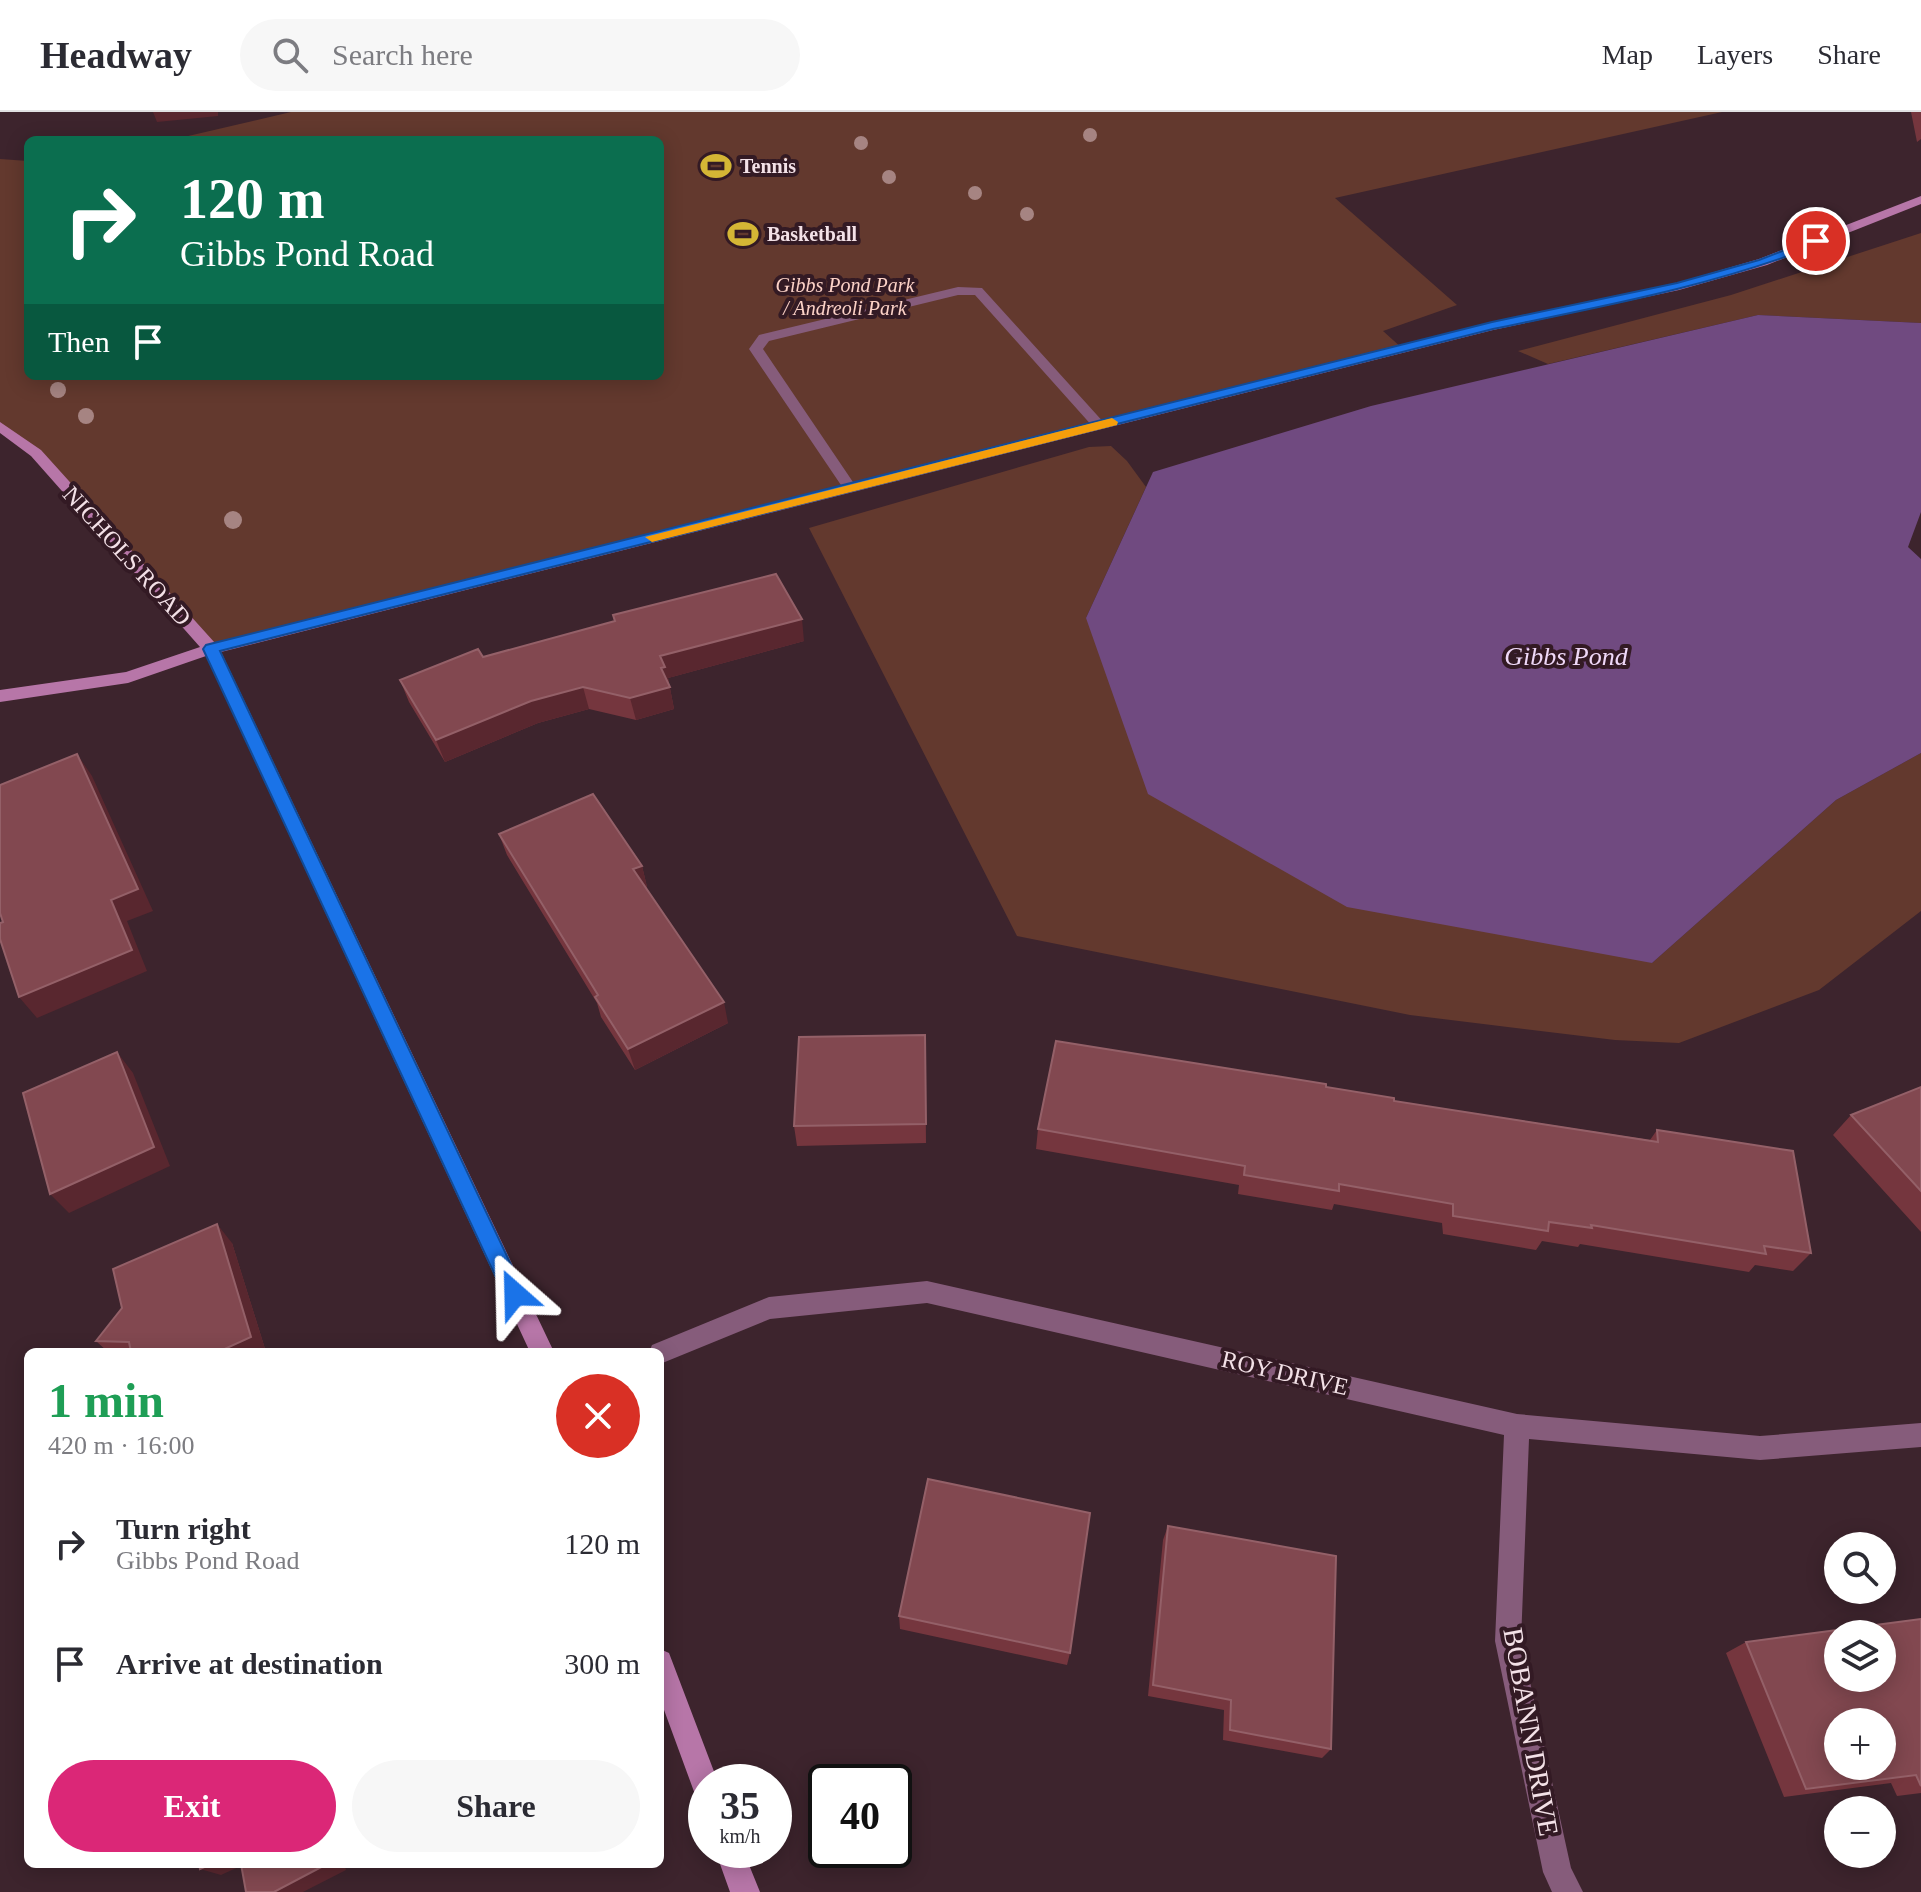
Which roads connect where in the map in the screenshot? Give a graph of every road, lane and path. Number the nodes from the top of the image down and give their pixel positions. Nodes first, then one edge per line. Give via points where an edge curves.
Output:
1 (1921, 200) edge
2 (1099, 425) junction
3 (0, 426) edge
4 (850, 488) junction
5 (211, 649) junction
6 (0, 696) edge
7 (540, 1348) edge
8 (664, 1351) edge
9 (1517, 1426) junction
10 (1921, 1435) edge
11 (664, 1673) edge
12 (698, 1764) edge
13 (736, 1868) edge
14 (745, 1892) edge
15 (1568, 1892) edge

1 - 2 street via 1763,262 1693,282 1492,326
2 - 4 street
2 - 4 street via 978,291 958,291 764,338 756,349
3 - 5 street, NICHOLS ROAD via 36,453
4 - 5 street
5 - 6 street via 128,677
5 - 7 street, NICHOLS ROAD
8 - 9 street, ROY DRIVE via 769,1308 927,1292
9 - 10 street, ROY DRIVE via 1760,1448
9 - 15 street, BOBANN DRIVE via 1508,1641 1557,1872
11 - 12 street
13 - 14 street

